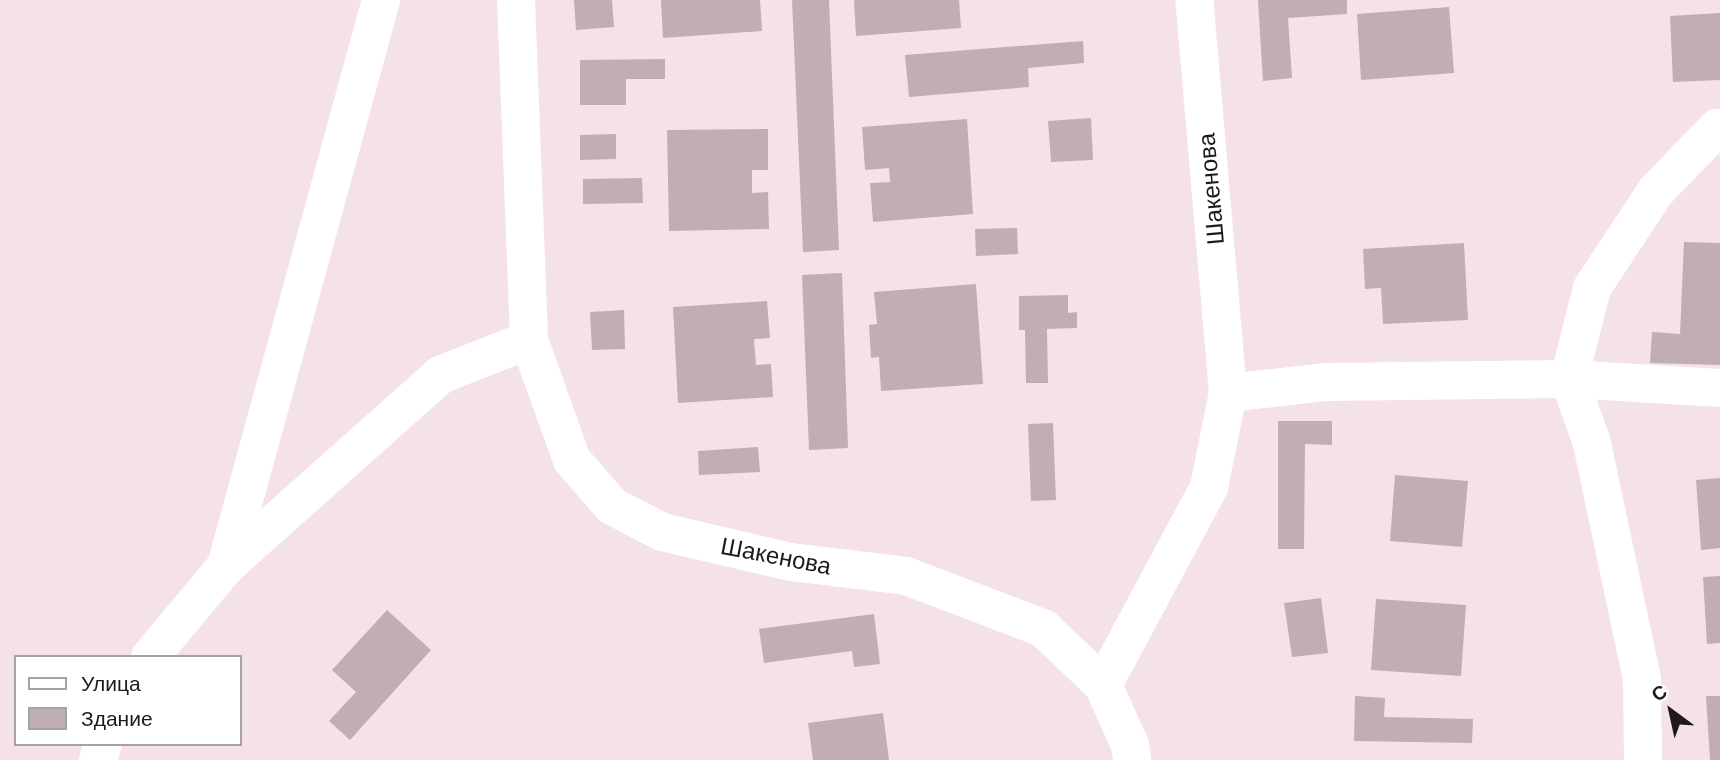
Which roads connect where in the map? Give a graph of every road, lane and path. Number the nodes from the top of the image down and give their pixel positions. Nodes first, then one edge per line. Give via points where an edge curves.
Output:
1 (381, 0) edge
2 (516, 0) edge
3 (1194, 0) edge
4 (1717, 128) dead end
5 (529, 340) junction
6 (1569, 379) junction
7 (1720, 388) edge
8 (1228, 393) junction
9 (226, 566) junction
10 (152, 655) edge
11 (1102, 685) junction
12 (1132, 760) edge
13 (1643, 760) edge

1 - 9 street
2 - 5 street, Шакенова
3 - 8 street, Шакенова
4 - 6 street via 1657,191 1592,288
5 - 9 street via 440,375
5 - 11 street, Шакенова via 572,460 612,506 662,532 791,562 906,576 966,597 1043,628
6 - 7 street
6 - 8 street via 1326,382
6 - 13 street via 1591,440 1643,679
8 - 11 street, Шакенова via 1209,487
9 - 10 street
11 - 12 street, Шакенова via 1130,745

